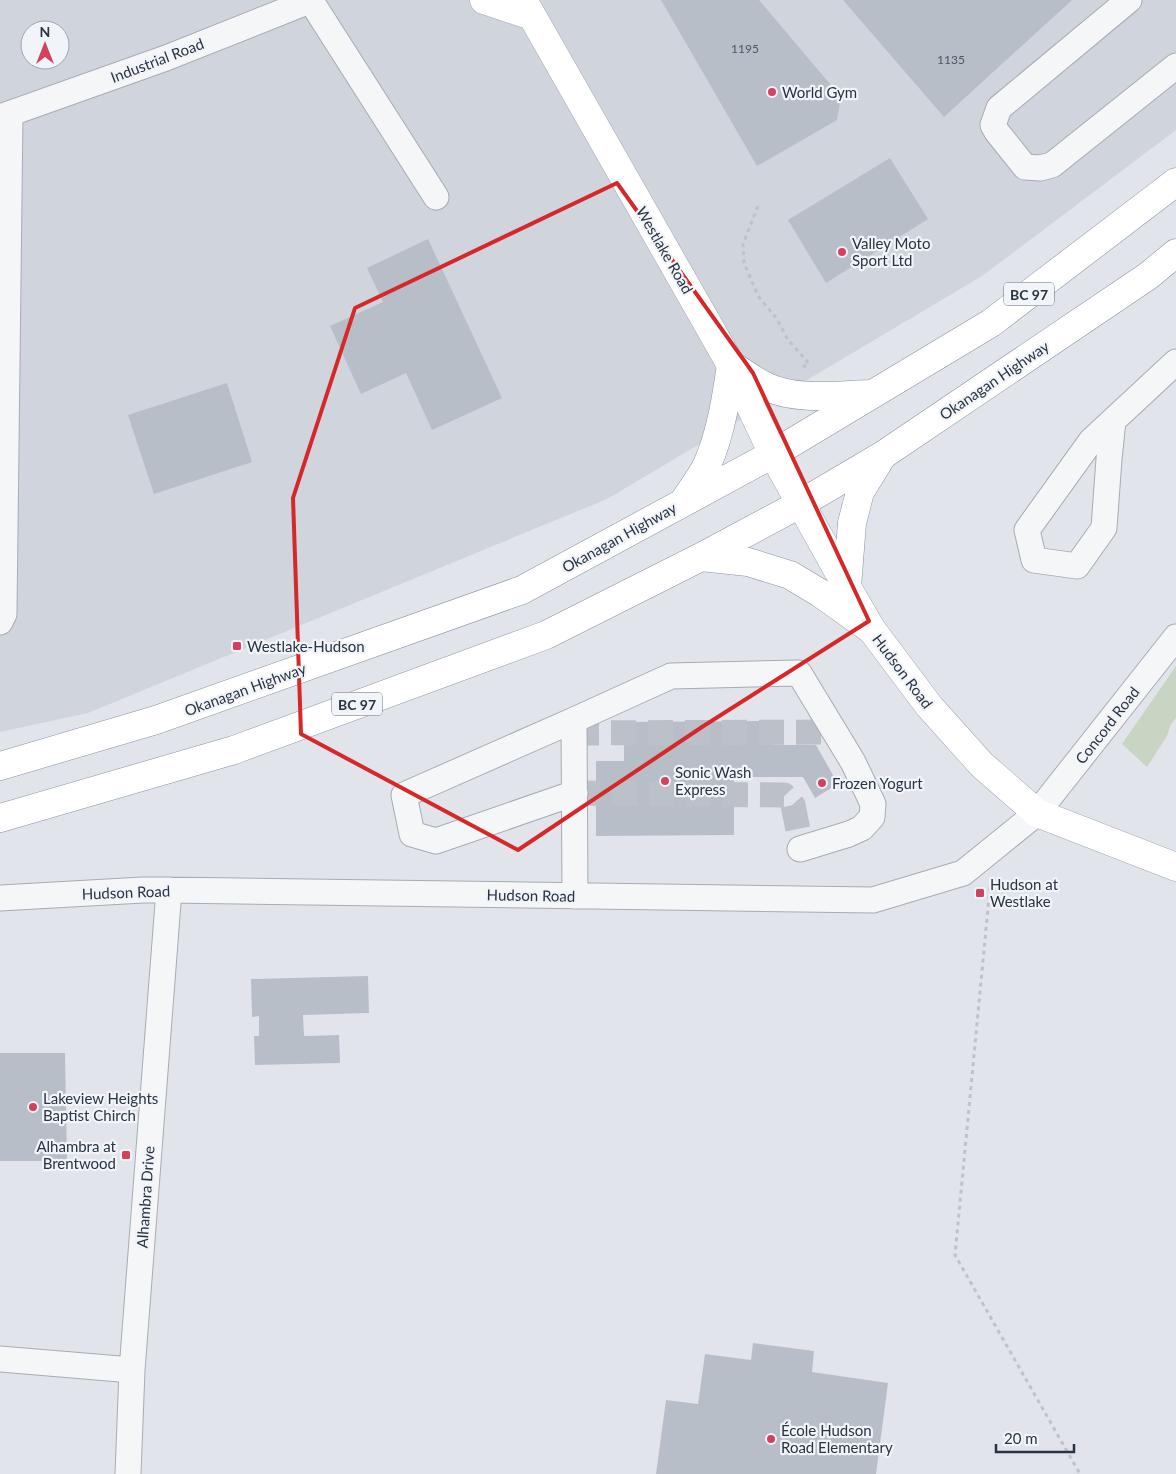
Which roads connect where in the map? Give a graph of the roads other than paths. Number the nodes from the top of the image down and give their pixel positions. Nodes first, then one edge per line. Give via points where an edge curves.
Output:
1 (311, 0) edge
2 (484, 0) edge
3 (1129, 0) edge
4 (528, 8) edge
5 (1176, 66) edge
6 (5, 115) edge
7 (1176, 182) edge
8 (436, 197) dead end
9 (1176, 253) edge
10 (1176, 362) edge
11 (731, 365) junction
12 (874, 394) junction
13 (1113, 421) junction
14 (773, 454) junction
15 (883, 455) junction
16 (684, 502) junction
17 (800, 504) junction
18 (701, 558) junction
19 (847, 587) junction
20 (0, 622) edge
21 (872, 630) junction
22 (1176, 637) edge
23 (574, 720) junction
24 (0, 766) edge
25 (574, 793) junction
26 (1037, 813) junction
27 (0, 818) edge
28 (800, 849) dead end
29 (1176, 867) edge
30 (169, 890) junction
31 (575, 896) junction
32 (0, 898) edge
33 (0, 1359) edge
34 (132, 1370) junction
35 (128, 1474) edge

1 - 6 street, Industrial Road via 166,58
1 - 8 street
2 - 4 main road
3 - 5 street via 999,108 993,125 997,132 1025,167 1052,165
4 - 11 main road, Westlake Road
6 - 20 street via 4,614
7 - 12 main road, Okanagan Highway / BC 97 via 991,323
9 - 15 main road, Okanagan Highway / BC 97 via 1148,276
10 - 13 street
11 - 12 main road via 768,387 794,394
11 - 14 main road, Westlake Road
11 - 16 main road via 719,433 707,465
12 - 14 main road, Okanagan Highway / BC 97
13 - 13 street via 1091,441 1028,530 1034,560 1077,566 1104,528
14 - 16 main road, Okanagan Highway / BC 97
14 - 17 main road, Westlake Road
15 - 17 main road, Okanagan Highway / BC 97
15 - 19 main road via 860,492 852,523
16 - 24 main road, Okanagan Highway / BC 97 via 522,590 156,720
17 - 18 main road, Okanagan Highway / BC 97
17 - 19 main road, Hudson Road
18 - 21 main road via 748,562 790,575
18 - 27 main road, Okanagan Highway / BC 97 via 546,634 234,750
19 - 21 main road, Hudson Road
21 - 26 main road, Hudson Road via 929,706 982,766
22 - 26 street, Concord Road
23 - 25 street
23 - 25 street via 404,795 412,834 436,841
23 - 28 street via 671,676 799,673 853,762 872,804 872,817 862,828
25 - 31 street
26 - 29 main road, Hudson Road
26 - 31 street, Hudson Road via 963,873 872,900
30 - 31 street, Hudson Road
30 - 32 street, Hudson Road
30 - 34 street, Alhambra Drive
33 - 34 street
34 - 35 street, Alhambra Drive

